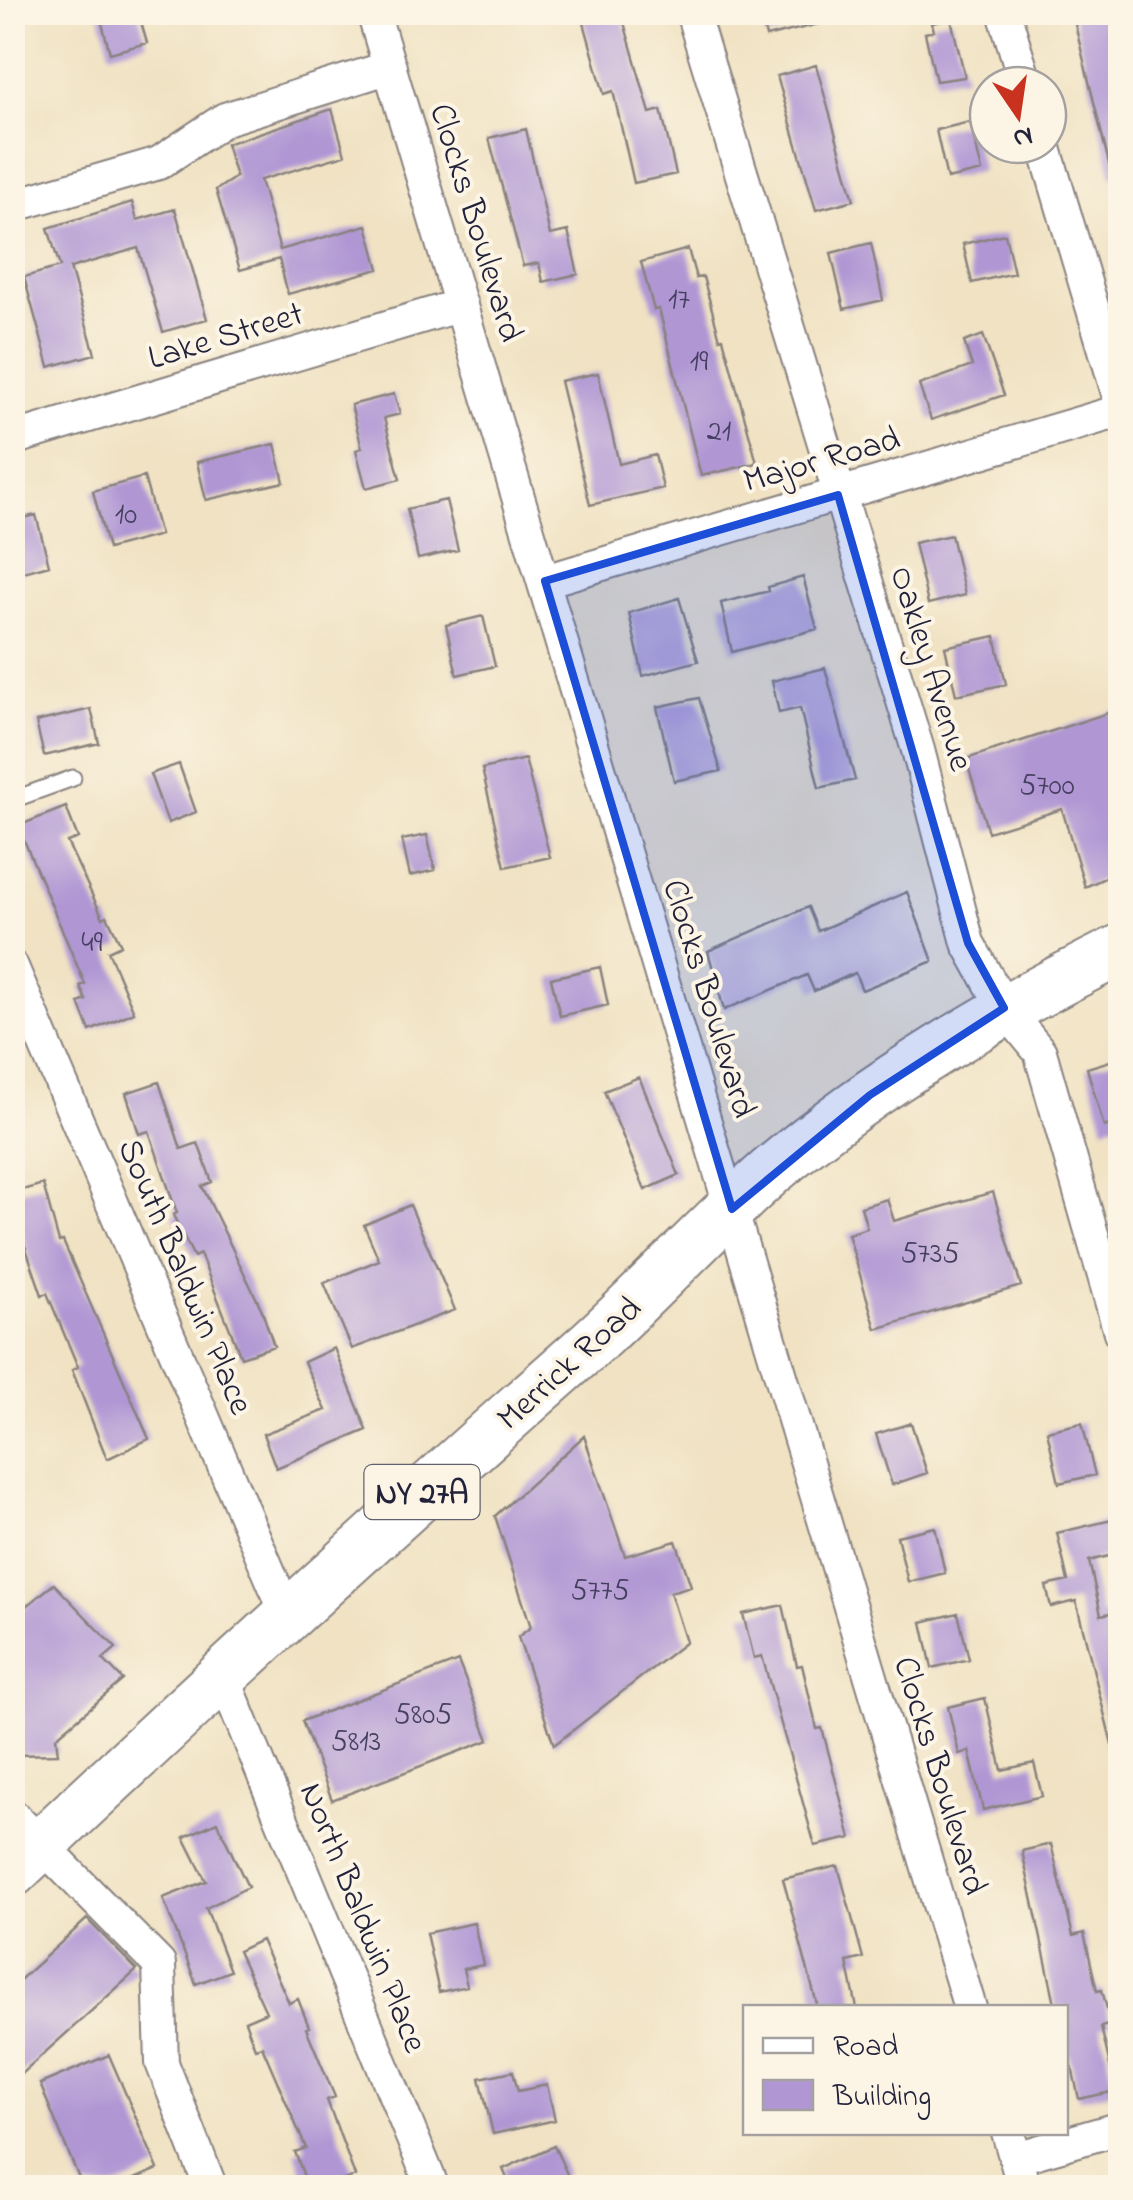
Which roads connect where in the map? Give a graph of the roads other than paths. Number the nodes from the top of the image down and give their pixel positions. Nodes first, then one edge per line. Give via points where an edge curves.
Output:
1 (373, 12) edge
2 (692, 12) edge
3 (1004, 12) edge
4 (1020, 65) edge
5 (390, 68) junction
6 (1050, 165) edge
7 (12, 206) edge
8 (460, 304) junction
9 (1120, 400) edge
10 (1120, 411) edge
11 (12, 439) edge
12 (838, 495) junction
13 (545, 581) junction
14 (73, 778) dead end
15 (12, 800) edge
16 (1120, 950) edge
17 (12, 967) edge
18 (1004, 1008) junction
19 (732, 1209) junction
20 (1120, 1332) edge
21 (288, 1616) junction
22 (223, 1676) junction
23 (22, 1843) edge
24 (969, 2005) edge
25 (1120, 2128) edge
26 (1016, 2159) edge
27 (212, 2188) edge
28 (433, 2188) edge

1 - 5 street, Clocks Boulevard
2 - 12 street, Oakley Avenue
3 - 4 street
5 - 7 street via 225,118 159,163
5 - 8 street, Clocks Boulevard
6 - 9 street
8 - 11 street, Lake Street
8 - 13 street, Clocks Boulevard
10 - 12 street, Major Road
12 - 13 street, Major Road
12 - 18 street, Oakley Avenue via 918,750 968,943
13 - 19 street, Clocks Boulevard
14 - 15 lane
16 - 18 main road, Merrick Road / NY 27A
17 - 21 street, South Baldwin Place
18 - 19 main road, Merrick Road / NY 27A via 870,1096
18 - 20 street, Oakley Avenue via 1040,1052
19 - 21 main road, Merrick Road / NY 27A
19 - 24 street, Clocks Boulevard
21 - 22 main road, Merrick Road / NY 27A
22 - 23 main road, Merrick Road / NY 27A
22 - 28 street, North Baldwin Place
23 - 27 street via 159,1964 162,2063
25 - 26 street

